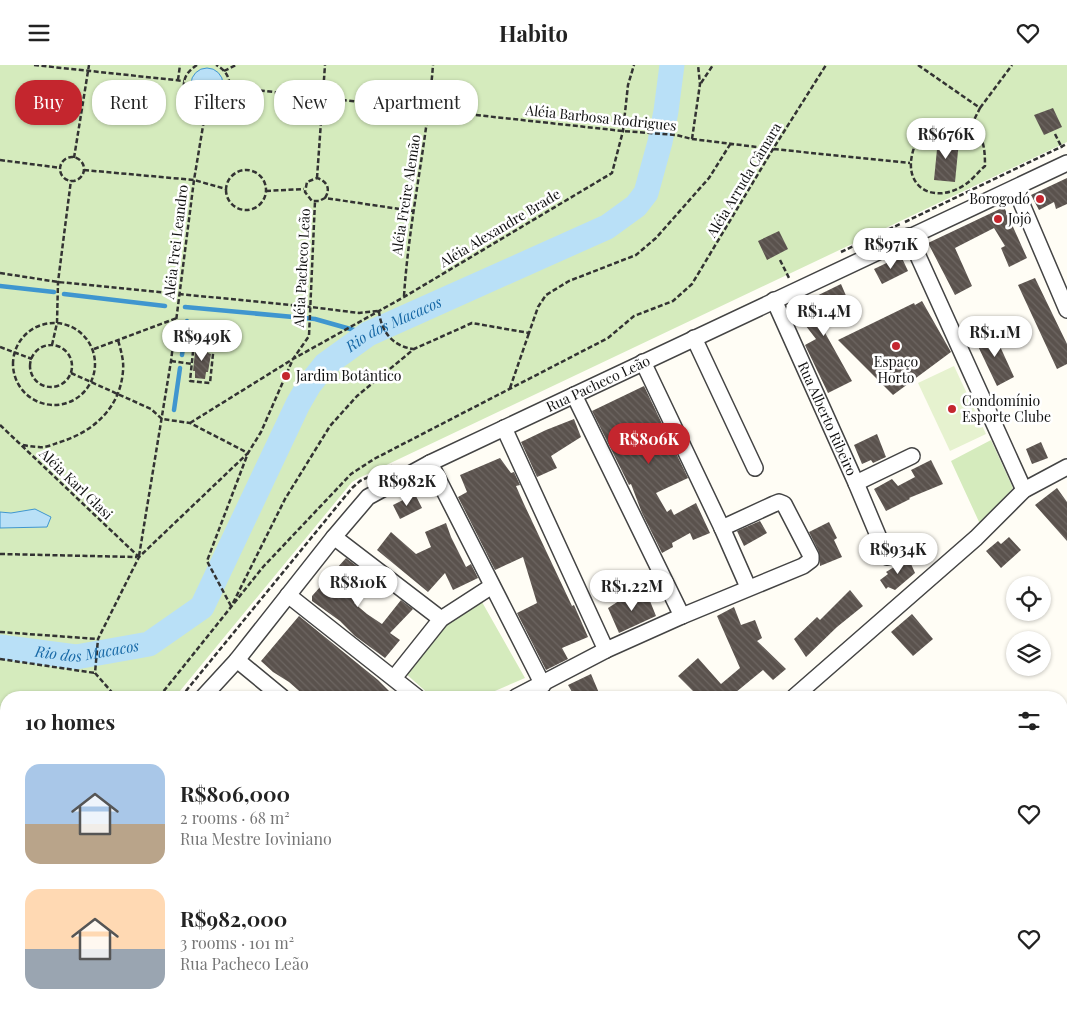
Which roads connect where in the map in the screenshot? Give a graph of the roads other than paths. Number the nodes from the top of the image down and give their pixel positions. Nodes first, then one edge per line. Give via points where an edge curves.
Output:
1 (1065, 157) edge
2 (1015, 188) junction
3 (910, 236) junction
4 (774, 300) junction
5 (1067, 310) edge
6 (694, 338) junction
7 (643, 362) junction
8 (574, 395) junction
9 (504, 428) junction
10 (912, 456) dead end
11 (430, 463) junction
12 (1067, 467) edge
13 (755, 468) dead end
14 (856, 483) junction
15 (1024, 490) junction
16 (722, 528) junction
17 (334, 537) junction
18 (887, 557) dead end
19 (492, 586) junction
20 (748, 587) junction
21 (288, 595) junction
22 (682, 616) junction
23 (441, 619) junction
24 (606, 651) junction
25 (237, 660) junction
26 (394, 678) junction
27 (542, 685) junction
28 (209, 691) edge
29 (275, 691) edge
30 (410, 691) edge
31 (529, 691) edge
32 (801, 691) edge

1 - 2 street, Rua Pacheco Leão
2 - 3 street, Rua Pacheco Leão
2 - 5 street
3 - 4 street, Rua Pacheco Leão
3 - 15 street
4 - 6 street, Rua Pacheco Leão
4 - 14 street, Rua Alberto Ribeiro
6 - 7 street, Rua Pacheco Leão
6 - 13 street
7 - 8 street, Rua Pacheco Leão
7 - 16 street
8 - 9 street, Rua Pacheco Leão
8 - 22 street
9 - 11 street, Rua Pacheco Leão
9 - 24 street
10 - 14 street, Rua Alberto Ribeiro
11 - 17 street, Rua Pacheco Leão via 368,497
11 - 19 street
12 - 15 street
14 - 18 street, Rua Alberto Ribeiro
15 - 32 street via 976,538
16 - 20 street
16 - 20 street via 779,502 784,504 811,556 803,566
17 - 21 street, Rua Pacheco Leão
17 - 23 street
19 - 23 street
19 - 27 street
20 - 22 street
21 - 25 street, Rua Pacheco Leão
21 - 26 street
22 - 24 street
23 - 26 street
24 - 27 street
25 - 28 street, Rua Pacheco Leão
25 - 29 street
26 - 30 street
27 - 31 street

